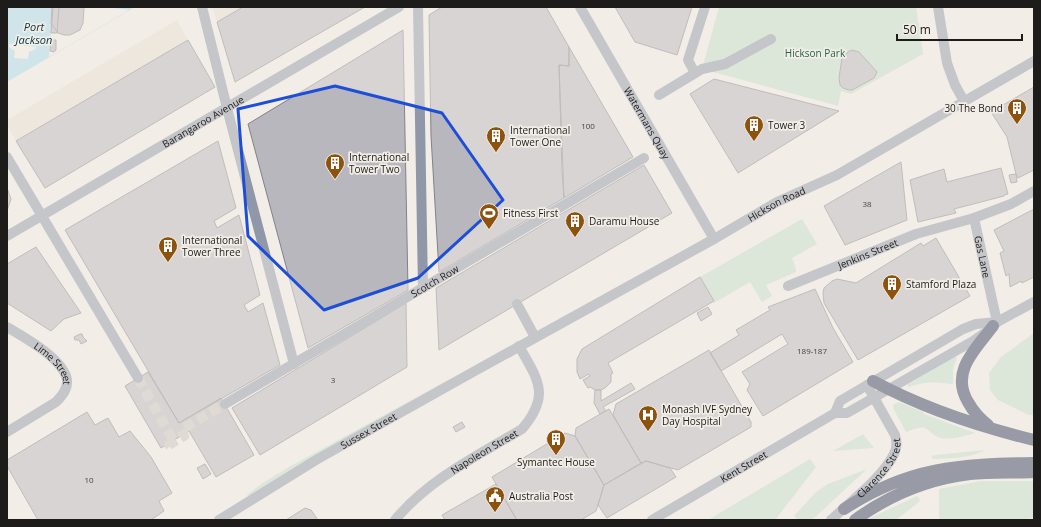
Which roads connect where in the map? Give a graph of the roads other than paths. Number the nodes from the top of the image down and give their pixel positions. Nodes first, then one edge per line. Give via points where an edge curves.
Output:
1 (202, 7) edge
2 (399, 7) edge
3 (418, 7) edge
4 (580, 7) edge
5 (704, 7) edge
6 (938, 7) edge
7 (771, 39) dead end
8 (1034, 61) edge
9 (695, 73) junction
10 (659, 95) dead end
11 (964, 101) junction
12 (228, 107) junction
13 (7, 157) edge
14 (644, 158) dead end
15 (1034, 191) edge
16 (41, 216) junction
17 (974, 218) junction
18 (7, 236) edge
19 (714, 239) junction
20 (788, 286) dead end
21 (423, 288) junction
22 (1034, 302) edge
23 (517, 304) dead end
24 (995, 324) junction
25 (7, 327) edge
26 (536, 337) junction
27 (519, 346) junction
28 (294, 364) junction
29 (138, 378) tunnel mouth
30 (870, 383) junction
31 (889, 390) junction
32 (875, 398) junction
33 (225, 404) tunnel mouth
34 (835, 413) junction
35 (994, 429) junction
36 (7, 432) edge
37 (1034, 440) edge
38 (1034, 463) edge
39 (1034, 472) edge
40 (844, 509) junction
41 (219, 520) edge
42 (395, 520) edge
43 (652, 520) edge
44 (831, 520) edge
45 (855, 520) edge

1 - 12 street
2 - 12 street, Barangaroo Avenue
3 - 21 street
4 - 19 street, Watermans Quay
5 - 9 street via 688,60
6 - 11 street via 947,63
7 - 9 street via 725,64
8 - 11 street, Hickson Road
9 - 10 street
11 - 19 street, Hickson Road via 837,175 777,202
12 - 16 street, Barangaroo Avenue
12 - 28 street
13 - 16 street
14 - 21 street, Scotch Row
15 - 17 street via 1010,204
16 - 18 street, Barangaroo Avenue
16 - 29 street
17 - 20 street, Jenkins Street via 916,234
17 - 24 street, Gas Lane
19 - 26 street, Hickson Road
21 - 28 street, Scotch Row
22 - 24 street, Kent Street
23 - 26 street
24 - 30 street, Kent Street via 982,323 967,327
24 - 31 street, Kent Street via 973,341
24 - 35 highway via 966,362 961,380 963,392 970,406
25 - 36 street, Lime Street via 43,350 58,364 67,380 66,388 56,402
26 - 27 street, Hickson Road
27 - 41 street, Sussex Street via 316,460
27 - 42 street, Napoleon Street via 538,384 537,409 531,418 522,429 438,479 415,498
28 - 33 street, Scotch Row
30 - 31 highway
30 - 32 street, Clarence Street
30 - 34 street, Kent Street via 840,401
31 - 32 street, Kent Street
31 - 35 highway
32 - 34 street, Kent Street via 847,413
32 - 40 street, Clarence Street via 895,435 895,452 872,482
34 - 43 street, Kent Street
35 - 37 highway
38 - 40 highway via 976,464 924,472 880,488
39 - 45 highway via 970,474 935,481 896,495
40 - 44 street, Clarence Street

